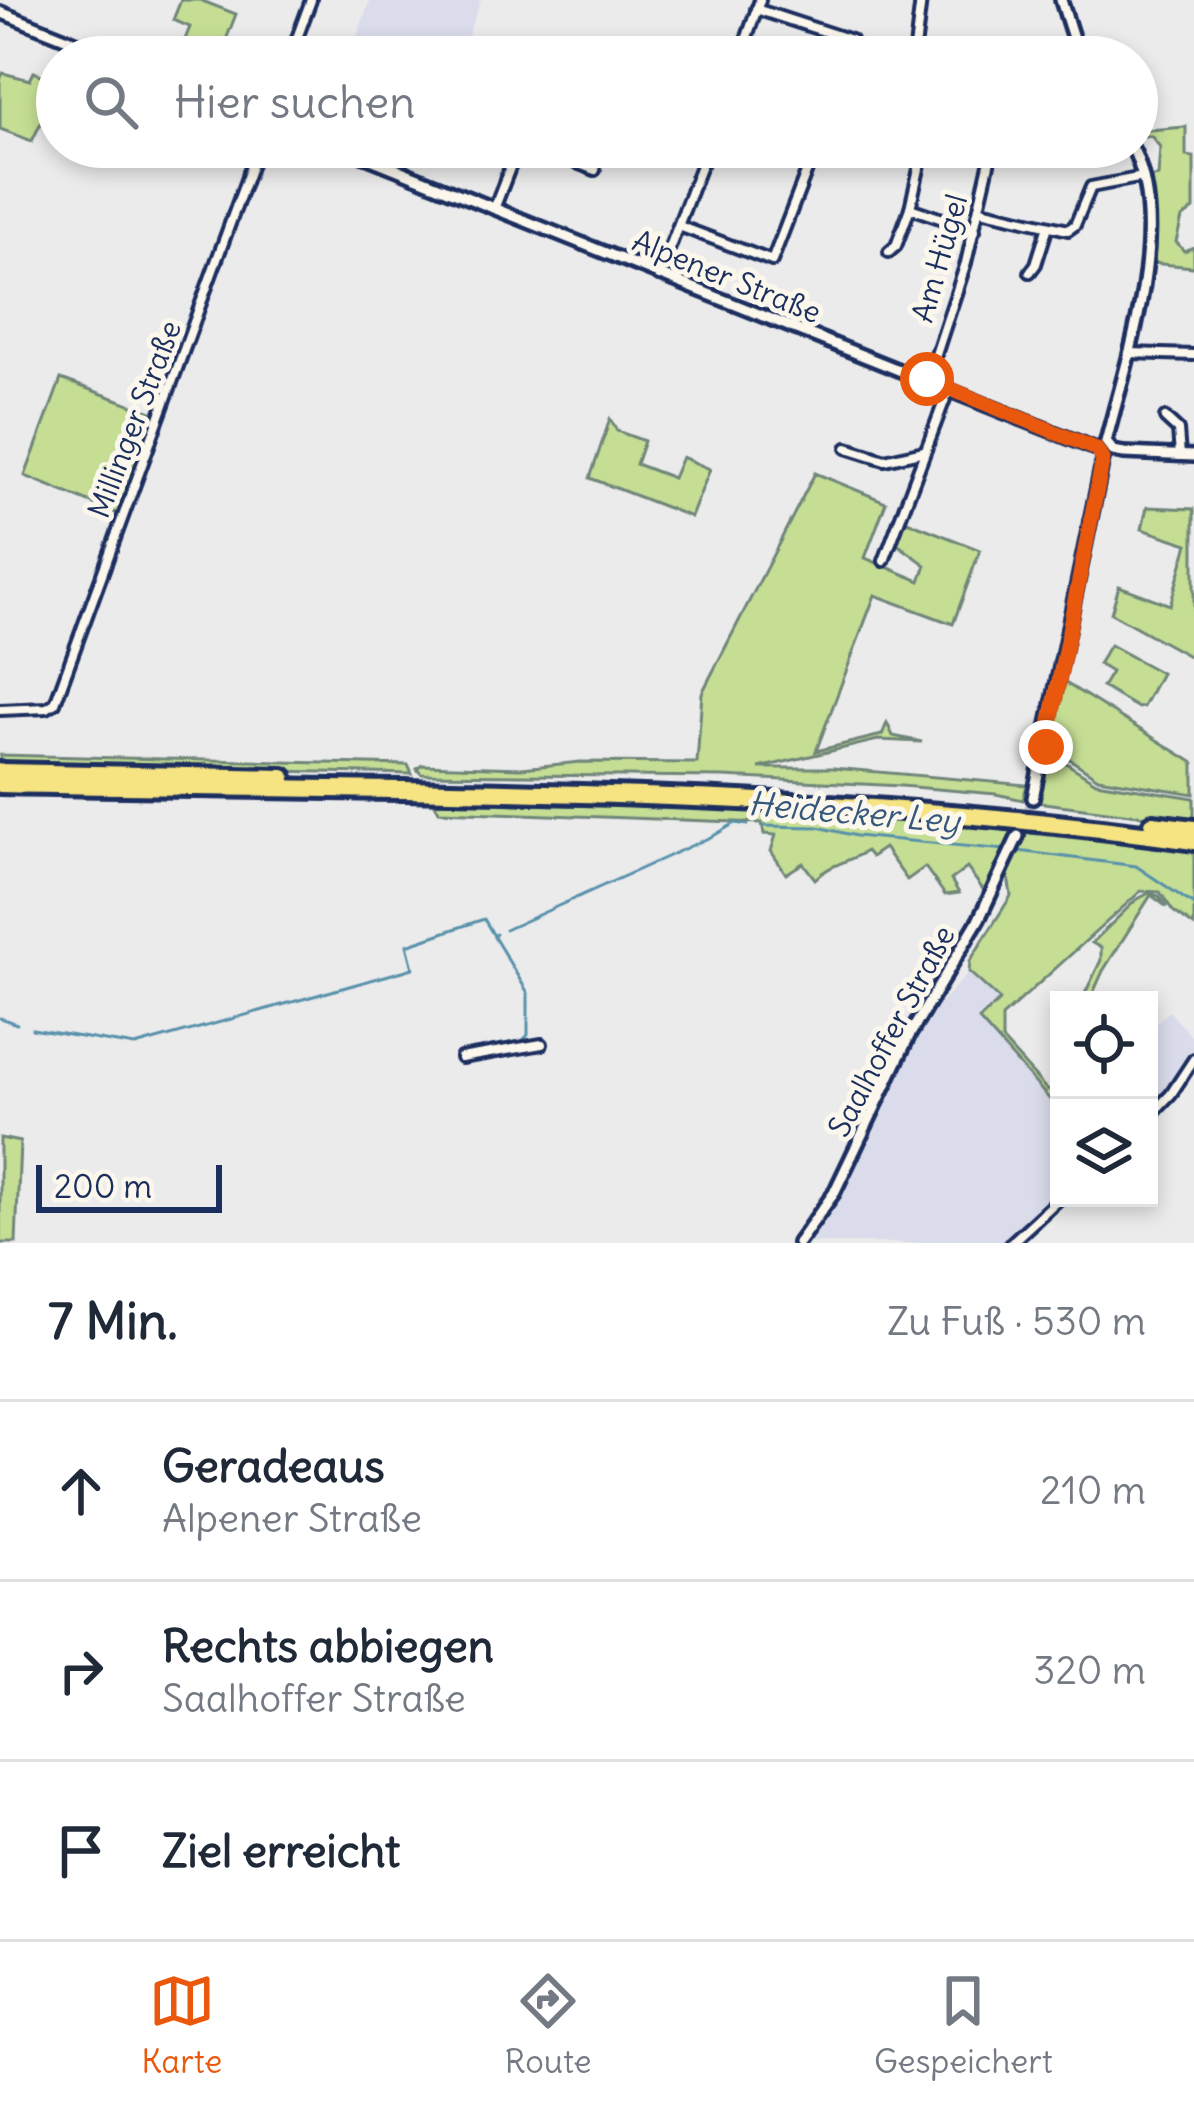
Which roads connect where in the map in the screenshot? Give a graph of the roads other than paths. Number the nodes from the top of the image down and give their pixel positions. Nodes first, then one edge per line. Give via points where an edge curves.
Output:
1 (311, 0) edge
2 (921, 0) edge
3 (1060, 0) edge
4 (758, 4) edge
5 (0, 11) edge
6 (61, 36) edge
7 (298, 36) edge
8 (747, 36) edge
9 (840, 36) edge
10 (917, 36) edge
11 (1072, 36) edge
12 (251, 168) edge
13 (394, 168) edge
14 (510, 168) edge
15 (590, 168) edge
16 (700, 168) edge
17 (808, 168) edge
18 (920, 168) edge
19 (989, 168) edge
20 (1140, 168) edge
21 (595, 170) dead end
22 (1143, 177) junction
23 (494, 208) junction
24 (910, 208) junction
25 (981, 210) junction
26 (679, 226) junction
27 (1048, 226) junction
28 (975, 230) junction
29 (890, 252) dead end
30 (1030, 272) dead end
31 (659, 276) junction
32 (1128, 352) junction
33 (1194, 355) edge
34 (927, 382) junction
35 (948, 391) junction
36 (1165, 418) dead end
37 (847, 448) dead end
38 (926, 450) junction
39 (1104, 450) junction
40 (1180, 455) junction
41 (1194, 456) edge
42 (884, 561) dead end
43 (0, 710) edge
44 (0, 772) edge
45 (0, 784) edge
46 (1033, 798) tunnel mouth
47 (1194, 829) edge
48 (1018, 836) tunnel mouth
49 (1194, 841) edge
50 (542, 1044) dead end
51 (461, 1058) dead end
52 (1194, 1059) edge
53 (1158, 1108) edge
54 (1050, 1207) edge
55 (798, 1243) edge
56 (1011, 1243) edge

1 - 7 street
2 - 10 street
3 - 11 street
4 - 8 street
4 - 9 street
5 - 6 street
12 - 43 street, Millinger Straße via 52,706
13 - 23 street, Alpener Straße
14 - 23 street
15 - 21 street
16 - 26 street
17 - 26 street via 772,261
18 - 24 street
19 - 25 street, Am Hügel
20 - 22 street
22 - 27 street via 1090,187 1072,229
22 - 32 street via 1149,227
23 - 31 street, Alpener Straße
24 - 28 street
24 - 29 street
25 - 27 street
25 - 28 street, Am Hügel
26 - 31 street
27 - 30 street
28 - 34 street, Am Hügel
31 - 34 street, Alpener Straße
32 - 33 street
32 - 39 street
34 - 35 street, Alpener Straße
35 - 38 street
35 - 39 street, Alpener Straße
36 - 40 street via 1178,430
37 - 38 street via 885,460
38 - 42 street
39 - 40 street, Alpener Straße
39 - 46 street
40 - 41 street, Alpener Straße
44 - 47 highway via 888,798
45 - 49 highway via 883,808
48 - 55 street, Saalhoffer Straße via 834,1193
50 - 51 street
52 - 53 street
54 - 56 street

